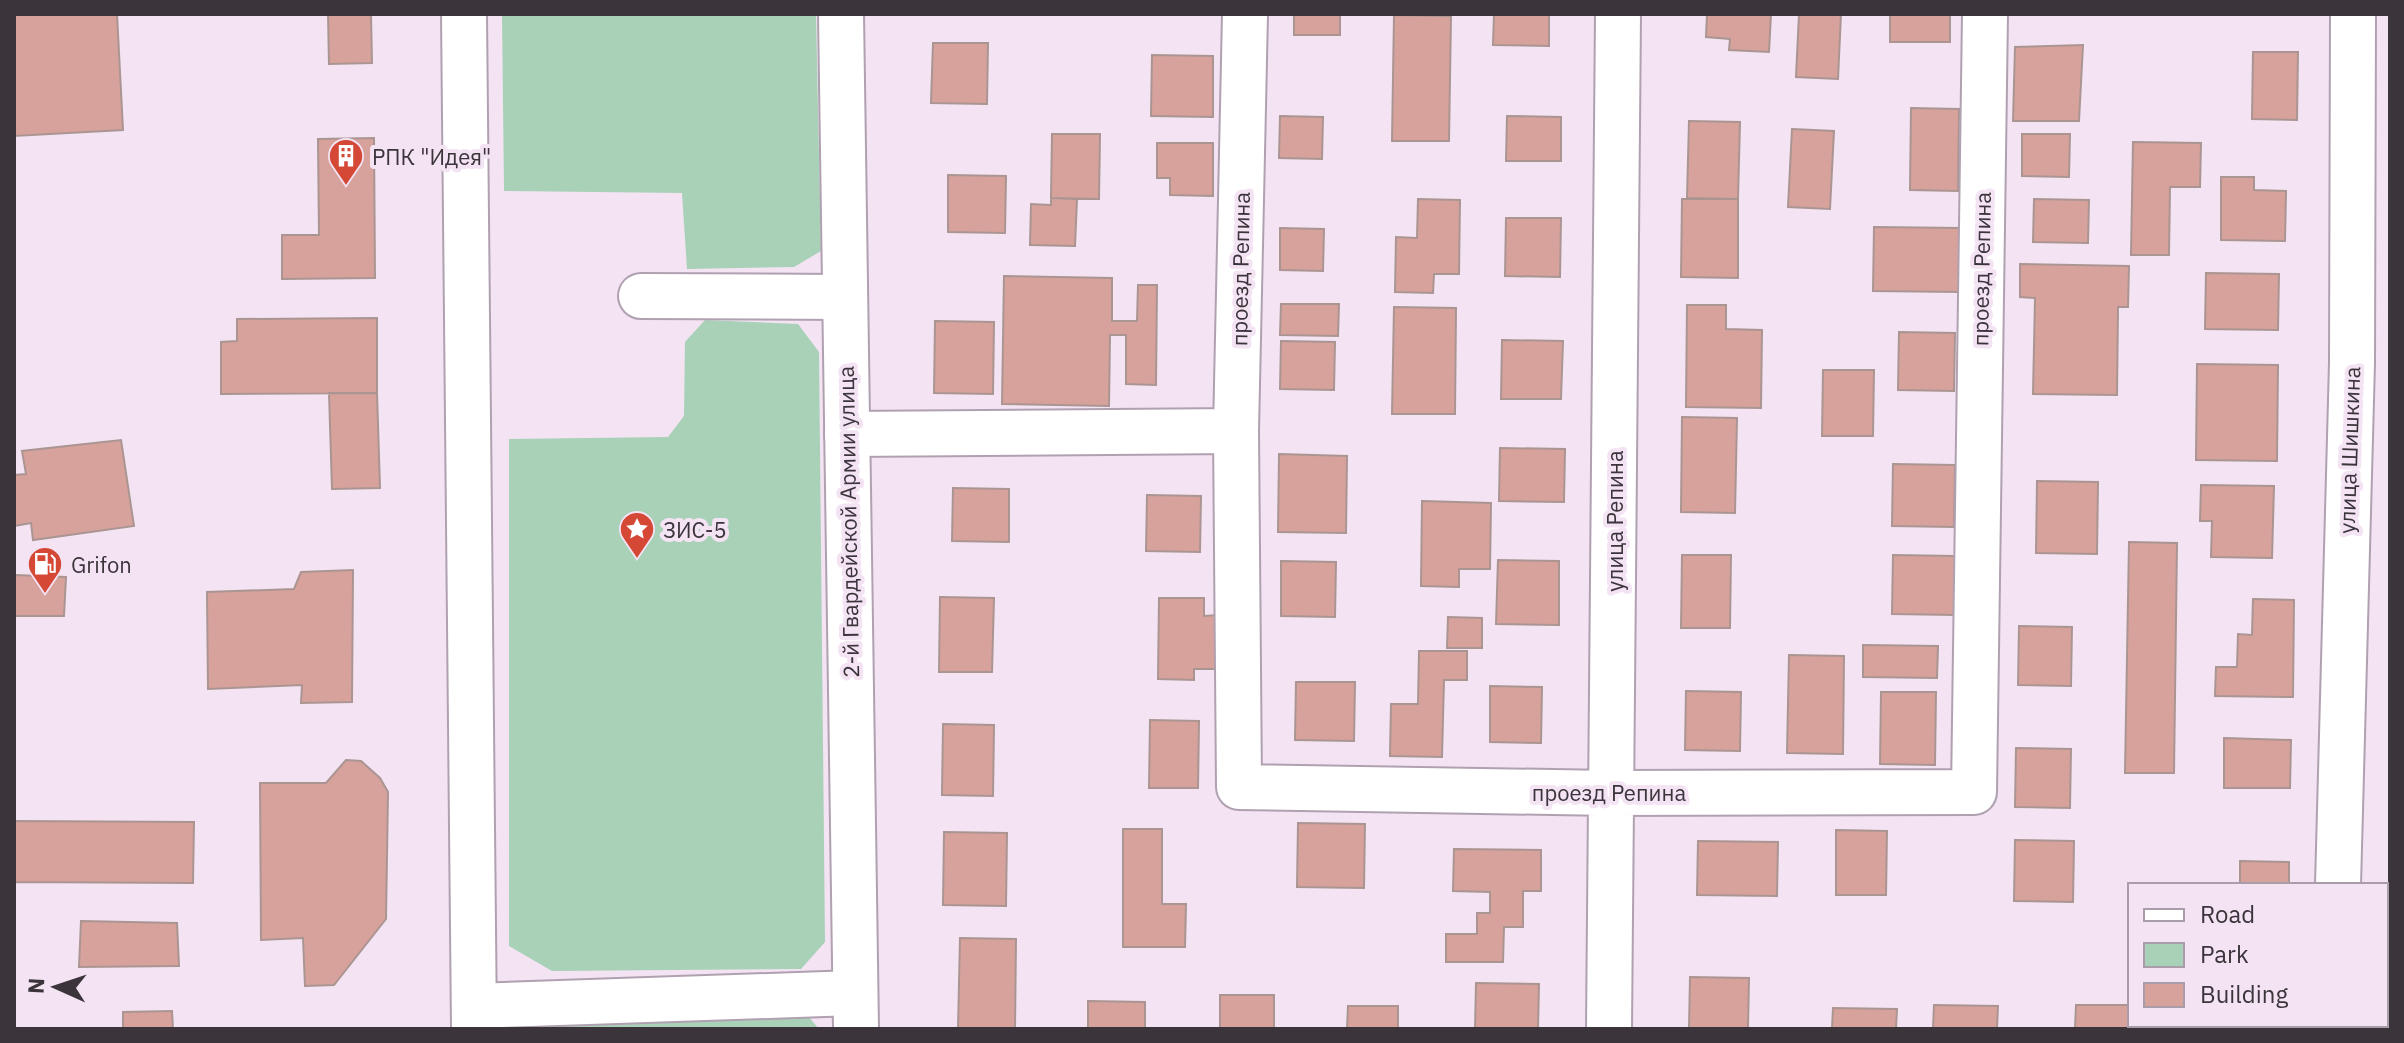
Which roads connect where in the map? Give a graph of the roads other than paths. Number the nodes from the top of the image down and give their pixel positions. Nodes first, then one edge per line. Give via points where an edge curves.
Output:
1 (464, 14) edge
2 (841, 14) edge
3 (1245, 14) edge
4 (1618, 14) edge
5 (1985, 14) edge
6 (2353, 14) edge
7 (641, 296) dead end
8 (845, 297) junction
9 (2371, 363) edge
10 (1236, 431) junction
11 (847, 434) junction
12 (1611, 793) junction
13 (2338, 883) edge
14 (855, 1011) edge
15 (474, 1018) edge
16 (1609, 1029) edge

1 - 15 street
2 - 8 street, 2-й Гвардейской Армии улица
3 - 10 street, проезд Репина
4 - 12 street, улица Репина
5 - 12 street, проезд Репина via 1974,792
6 - 9 street, улица Шишкина
7 - 8 street
8 - 11 street, 2-й Гвардейской Армии улица
9 - 13 street, улица Шишкина
10 - 11 street
10 - 12 street, проезд Репина via 1239,787
11 - 14 street, 2-й Гвардейской Армии улица
12 - 16 street, улица Репина
14 - 15 street

